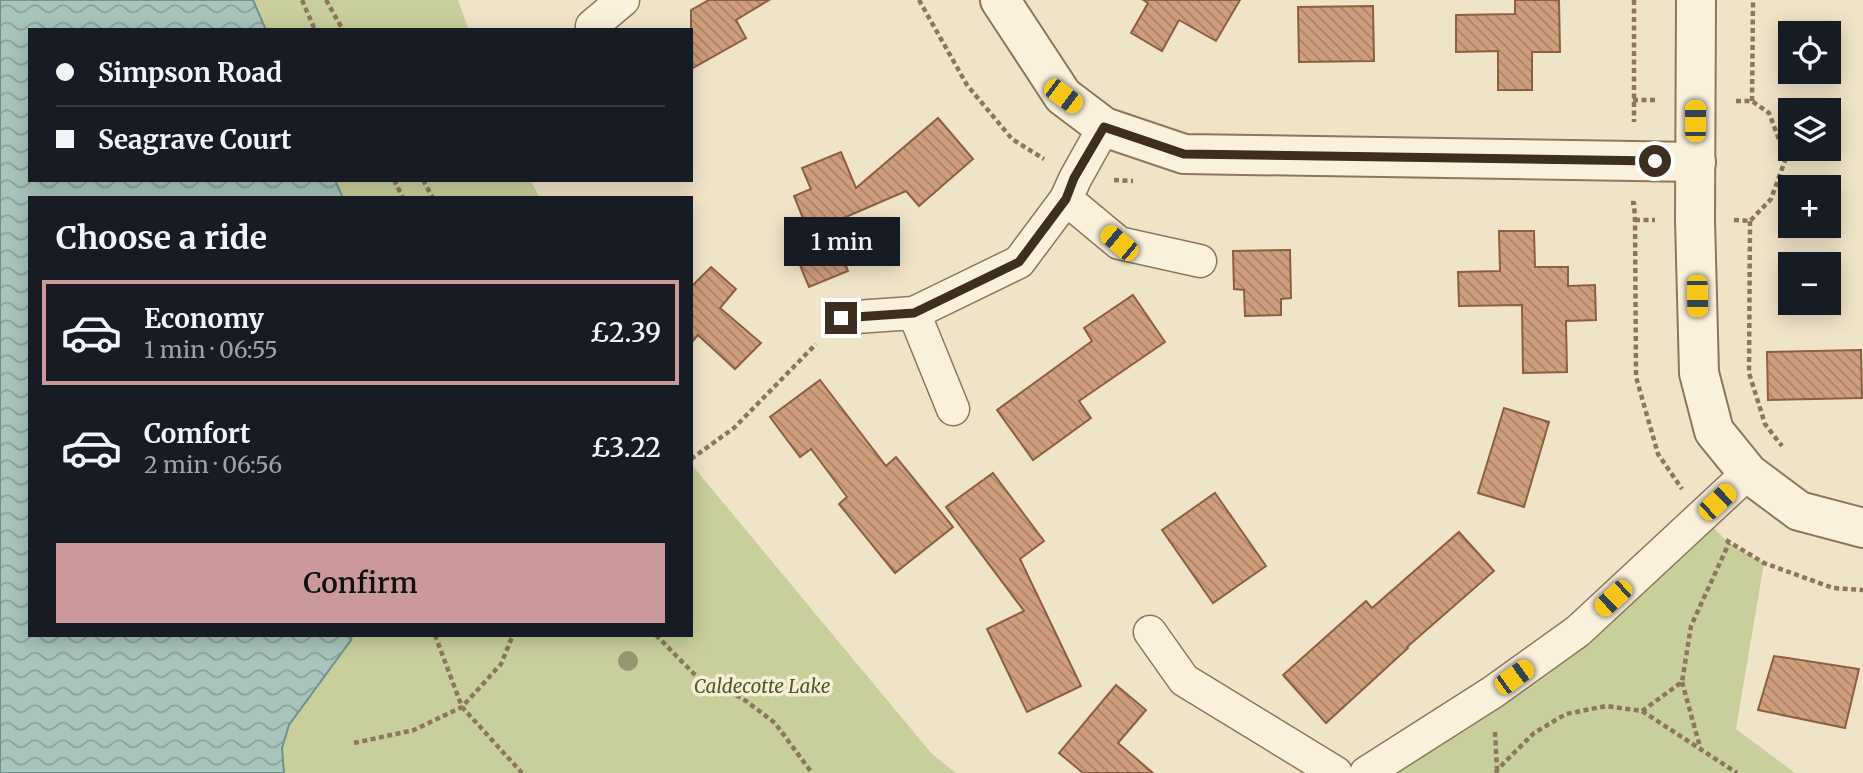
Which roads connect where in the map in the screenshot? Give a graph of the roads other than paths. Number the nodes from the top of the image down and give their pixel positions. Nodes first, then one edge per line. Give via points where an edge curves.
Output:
1 (623, 0) edge
2 (1000, 0) edge
3 (1696, 0) edge
4 (592, 26) dead end
5 (1104, 127) junction
6 (1696, 163) junction
7 (1070, 189) junction
8 (1199, 261) dead end
9 (914, 313) junction
10 (841, 318) road end
11 (953, 409) dead end
12 (1748, 473) junction
13 (1863, 528) edge
14 (1150, 632) dead end
15 (1336, 773) edge
16 (1366, 773) edge

1 - 4 street
2 - 5 street via 1063,96
3 - 6 street
5 - 6 street via 1184,154
5 - 7 street
6 - 12 street via 1699,373 1714,430
7 - 8 street via 1119,243
7 - 9 street via 1019,262
9 - 10 street
9 - 11 street
12 - 13 street via 1799,512
12 - 16 street via 1578,631
14 - 15 street via 1184,680

